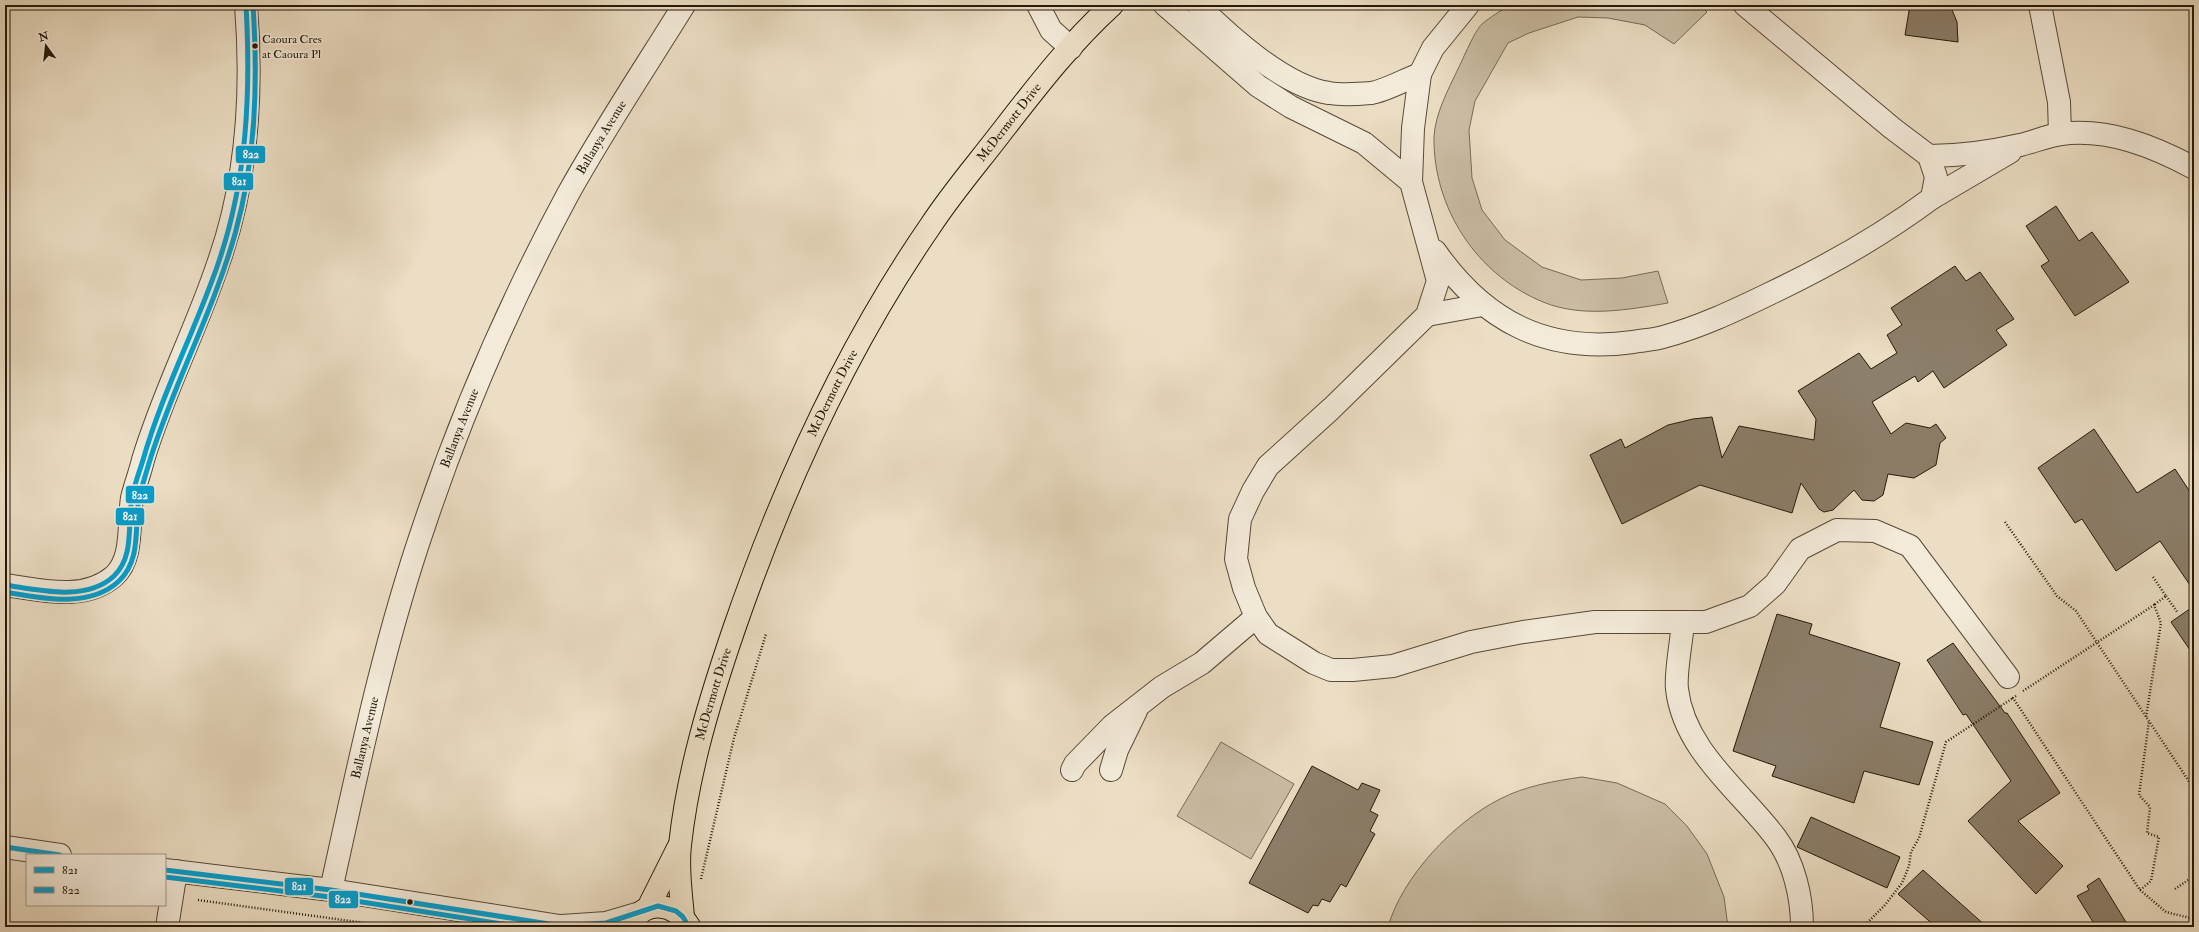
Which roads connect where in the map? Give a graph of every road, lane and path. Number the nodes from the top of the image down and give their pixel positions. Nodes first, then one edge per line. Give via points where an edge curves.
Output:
1 (246, 5) edge
2 (684, 5) edge
3 (1038, 5) edge
4 (1112, 5) edge
5 (1165, 5) edge
6 (1198, 5) edge
7 (1468, 5) edge
8 (1745, 5) edge
9 (2040, 5) edge
10 (1071, 48) junction
11 (1420, 74) junction
12 (2060, 134) junction
13 (2021, 145) junction
14 (1929, 156) junction
15 (2194, 168) edge
16 (1412, 182) junction
17 (1932, 198) junction
18 (1429, 243) junction
19 (1482, 305) junction
20 (1427, 315) junction
21 (2005, 522) dead end
22 (2153, 577) dead end
23 (5, 585) edge
24 (2166, 596) junction
25 (2154, 605) junction
26 (2178, 614) dead end
27 (1256, 617) junction
28 (1683, 622) junction
29 (766, 634) dead end
30 (2097, 642) junction
31 (2008, 677) dead end
32 (2013, 698) junction
33 (1139, 706) junction
34 (2146, 717) junction
35 (2149, 721) junction
36 (1072, 770) dead end
37 (1111, 770) dead end
38 (2194, 789) edge
39 (679, 846) junction
40 (5, 847) edge
41 (53, 854) edge
42 (170, 871) edge
43 (2194, 876) edge
44 (700, 883) dead end
45 (2175, 889) dead end
46 (331, 890) junction
47 (2140, 890) junction
48 (198, 900) dead end
49 (639, 916) edge
50 (2194, 919) edge
51 (686, 922) edge
52 (564, 926) edge
53 (167, 927) edge
54 (394, 927) edge
55 (1802, 927) edge
56 (1863, 927) edge

1 - 23 street via 250,98 244,162 234,210 218,264 145,455 132,497 126,555 116,574 100,586 82,592
2 - 46 street, Ballanya Avenue via 615,114 568,195 522,288 451,452 401,596 365,734
3 - 10 street via 1051,30
4 - 10 main road, McDermott Drive via 1089,26
5 - 16 street via 1258,86 1291,107 1364,143
6 - 11 street via 1269,66 1300,83 1328,93 1373,93
7 - 11 street via 1433,48
8 - 14 street
9 - 12 street via 2050,46
10 - 39 main road, McDermott Drive via 931,225 878,311 830,397 757,563 728,647 698,744
11 - 16 street via 1412,128
12 - 13 street
12 - 15 street via 2081,133 2118,137 2143,144
13 - 14 street via 1961,156
13 - 17 street
14 - 17 street via 1936,176
16 - 18 street
17 - 19 street via 1907,217 1838,260 1718,318 1662,338 1606,346 1564,343 1526,330
18 - 19 street via 1446,269
18 - 20 street via 1438,281
19 - 20 street
20 - 27 street via 1332,408 1268,466 1240,519 1236,559
21 - 30 path via 2057,596 2076,611
22 - 24 path
24 - 25 path
24 - 26 path
25 - 30 path
25 - 34 path via 2161,623
27 - 28 street via 1268,634 1303,658 1331,670 1393,666 1471,642 1595,622
27 - 33 street via 1202,663 1162,687
28 - 31 street via 1706,622 1750,606 1775,584 1800,549 1837,530 1875,531 1910,546
28 - 55 street via 1676,688 1685,720 1711,764 1777,839 1795,874
29 - 44 path via 734,738
30 - 32 path
30 - 34 path
32 - 47 path
32 - 56 path via 1946,742 1919,838 1911,852 1902,883
33 - 36 street via 1112,726
33 - 37 street
34 - 35 path
35 - 38 path
35 - 47 path via 2139,795 2150,807 2146,833 2159,837 2151,881
39 - 49 main road, McDermott Drive
39 - 51 main road, McDermott Drive
40 - 41 street
42 - 46 street
42 - 53 street
43 - 45 path
46 - 52 street
47 - 50 path via 2166,912
48 - 54 path
49 - 51 main road via 667,907 676,911
49 - 52 street via 606,923

